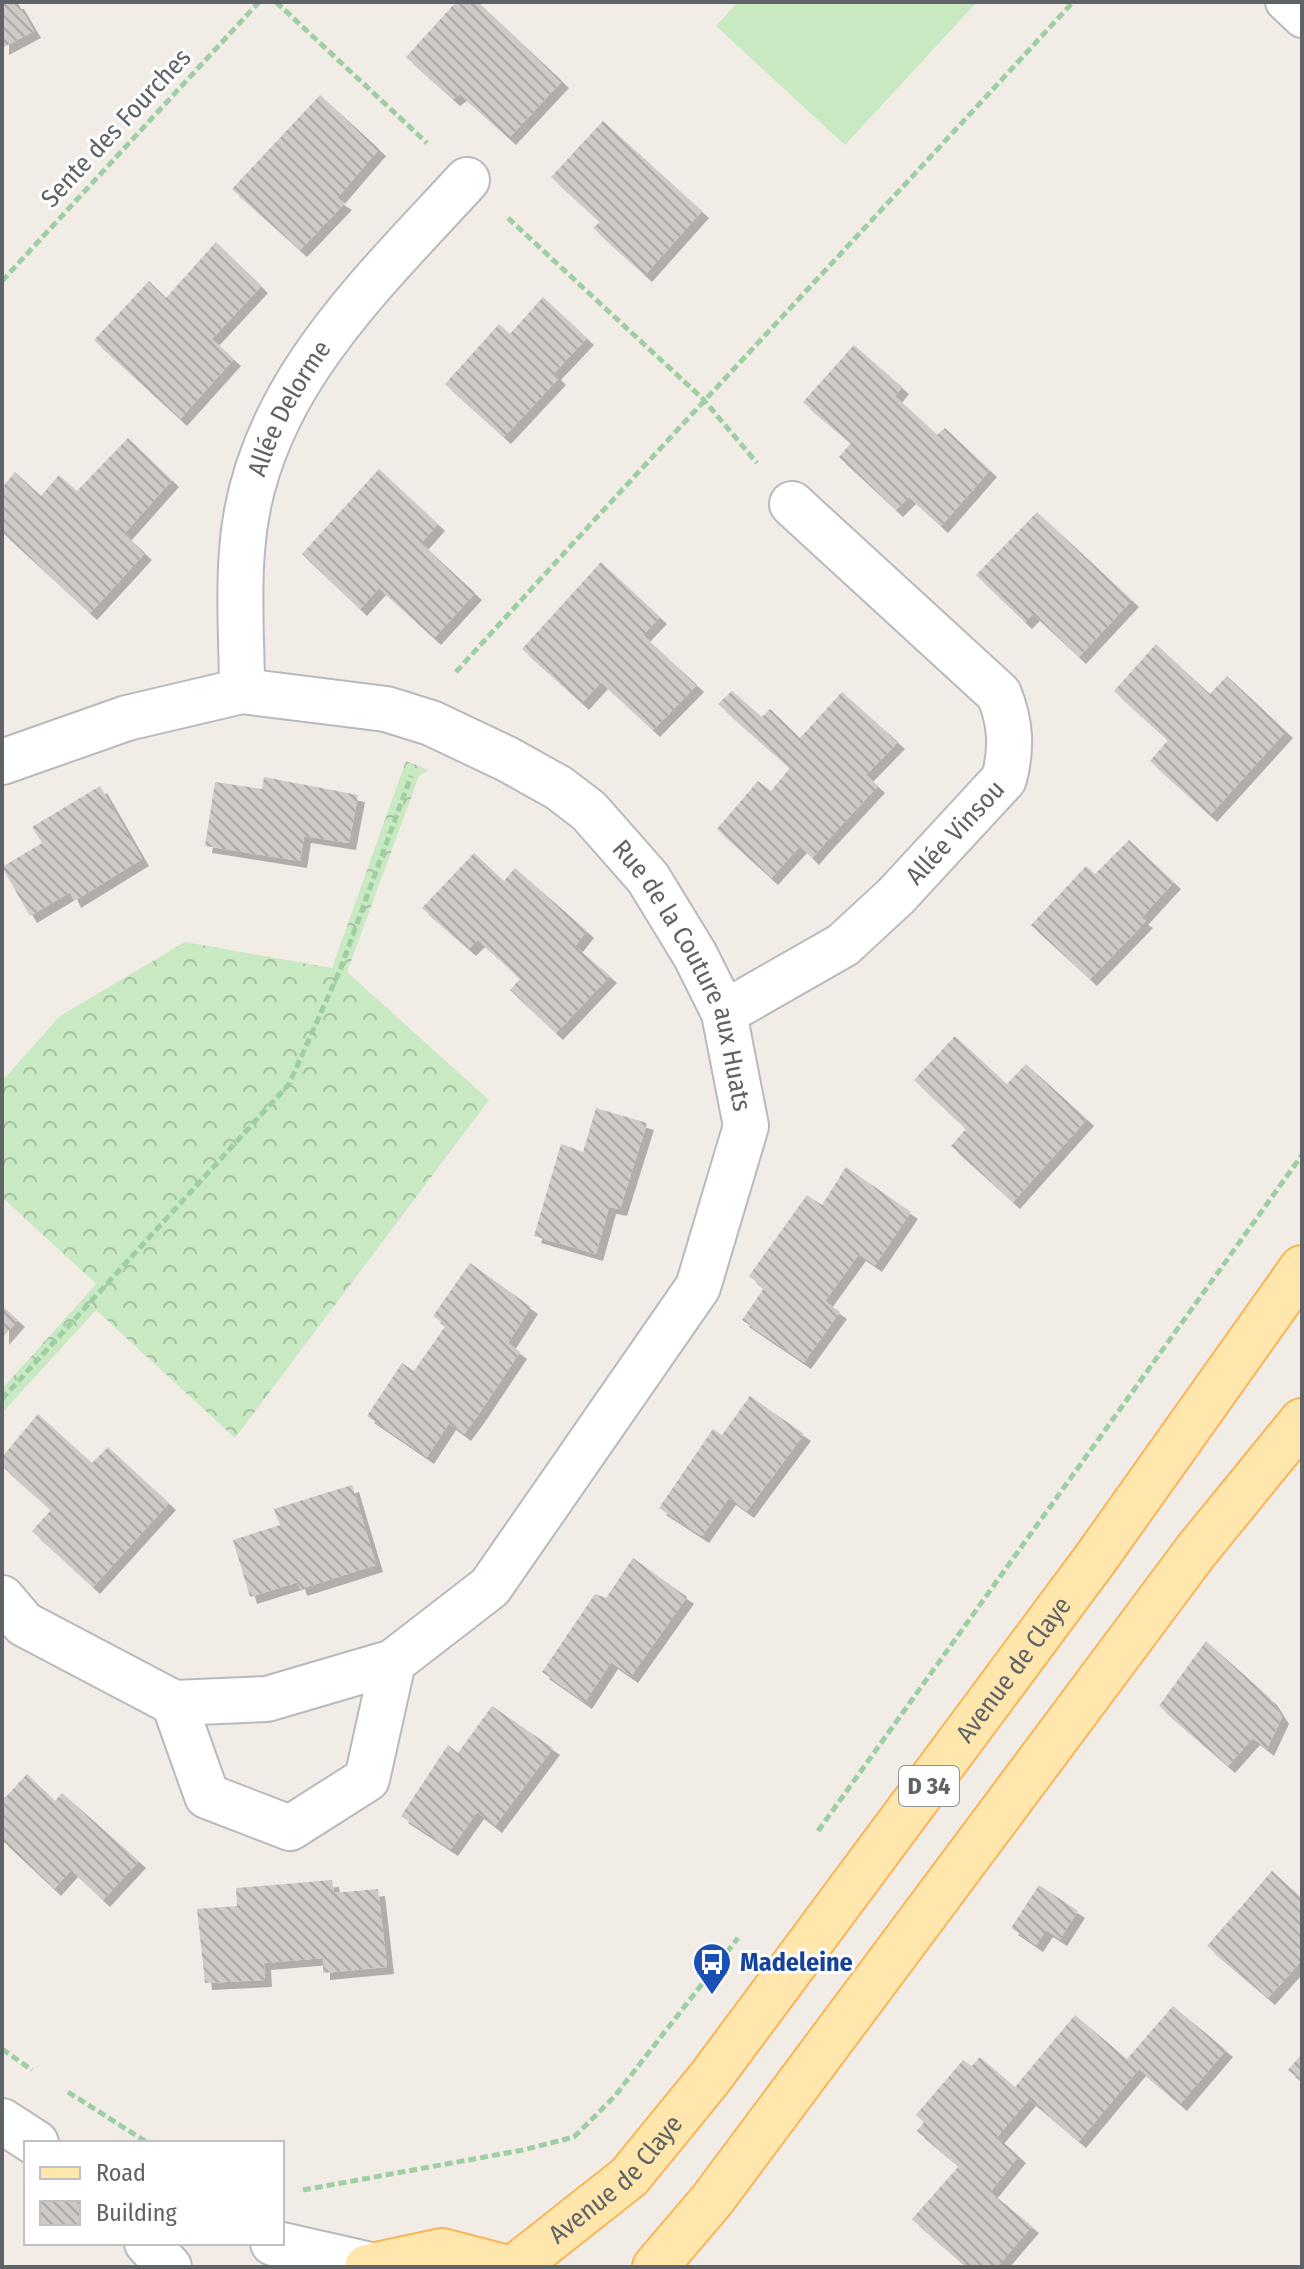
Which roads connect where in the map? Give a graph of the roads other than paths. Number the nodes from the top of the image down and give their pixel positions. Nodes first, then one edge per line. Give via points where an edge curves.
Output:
1 (1284, 2) edge
2 (1302, 19) edge
3 (467, 180) road end
4 (792, 504) road end
5 (242, 691) junction
6 (2, 762) edge
7 (724, 1013) junction
8 (1302, 1268) edge
9 (1302, 1421) edge
10 (2, 1598) edge
11 (393, 1662) junction
12 (174, 1703) junction
13 (2, 2121) edge
14 (33, 2141) edge
15 (149, 2245) edge
16 (281, 2245) edge
17 (369, 2266) edge
18 (169, 2267) edge
19 (504, 2267) edge
20 (515, 2267) edge
21 (655, 2267) edge

1 - 2 lane
3 - 5 street, Allée Delorme via 339,320 282,409 264,451 242,550
4 - 7 street, Allée Vinsou via 999,694 1010,723 1009,758 1004,779 843,945
5 - 6 street, Rue de la Couture aux Huats via 140,715
5 - 7 street, Rue de la Couture aux Huats via 386,709 431,723 559,788 620,842 673,918
7 - 11 street, Rue de la Couture aux Huats via 746,1126 698,1287 490,1587
8 - 20 main road, Avenue de Claye / D 34 via 1096,1558 709,2079 629,2177
9 - 21 main road via 1196,1551 712,2200
10 - 12 street via 24,1624
11 - 12 street, Rue de la Couture aux Huats via 267,1699
11 - 12 street via 367,1779 290,1828 207,1796
13 - 14 street
15 - 18 street
16 - 17 street
17 - 19 main road via 442,2251

